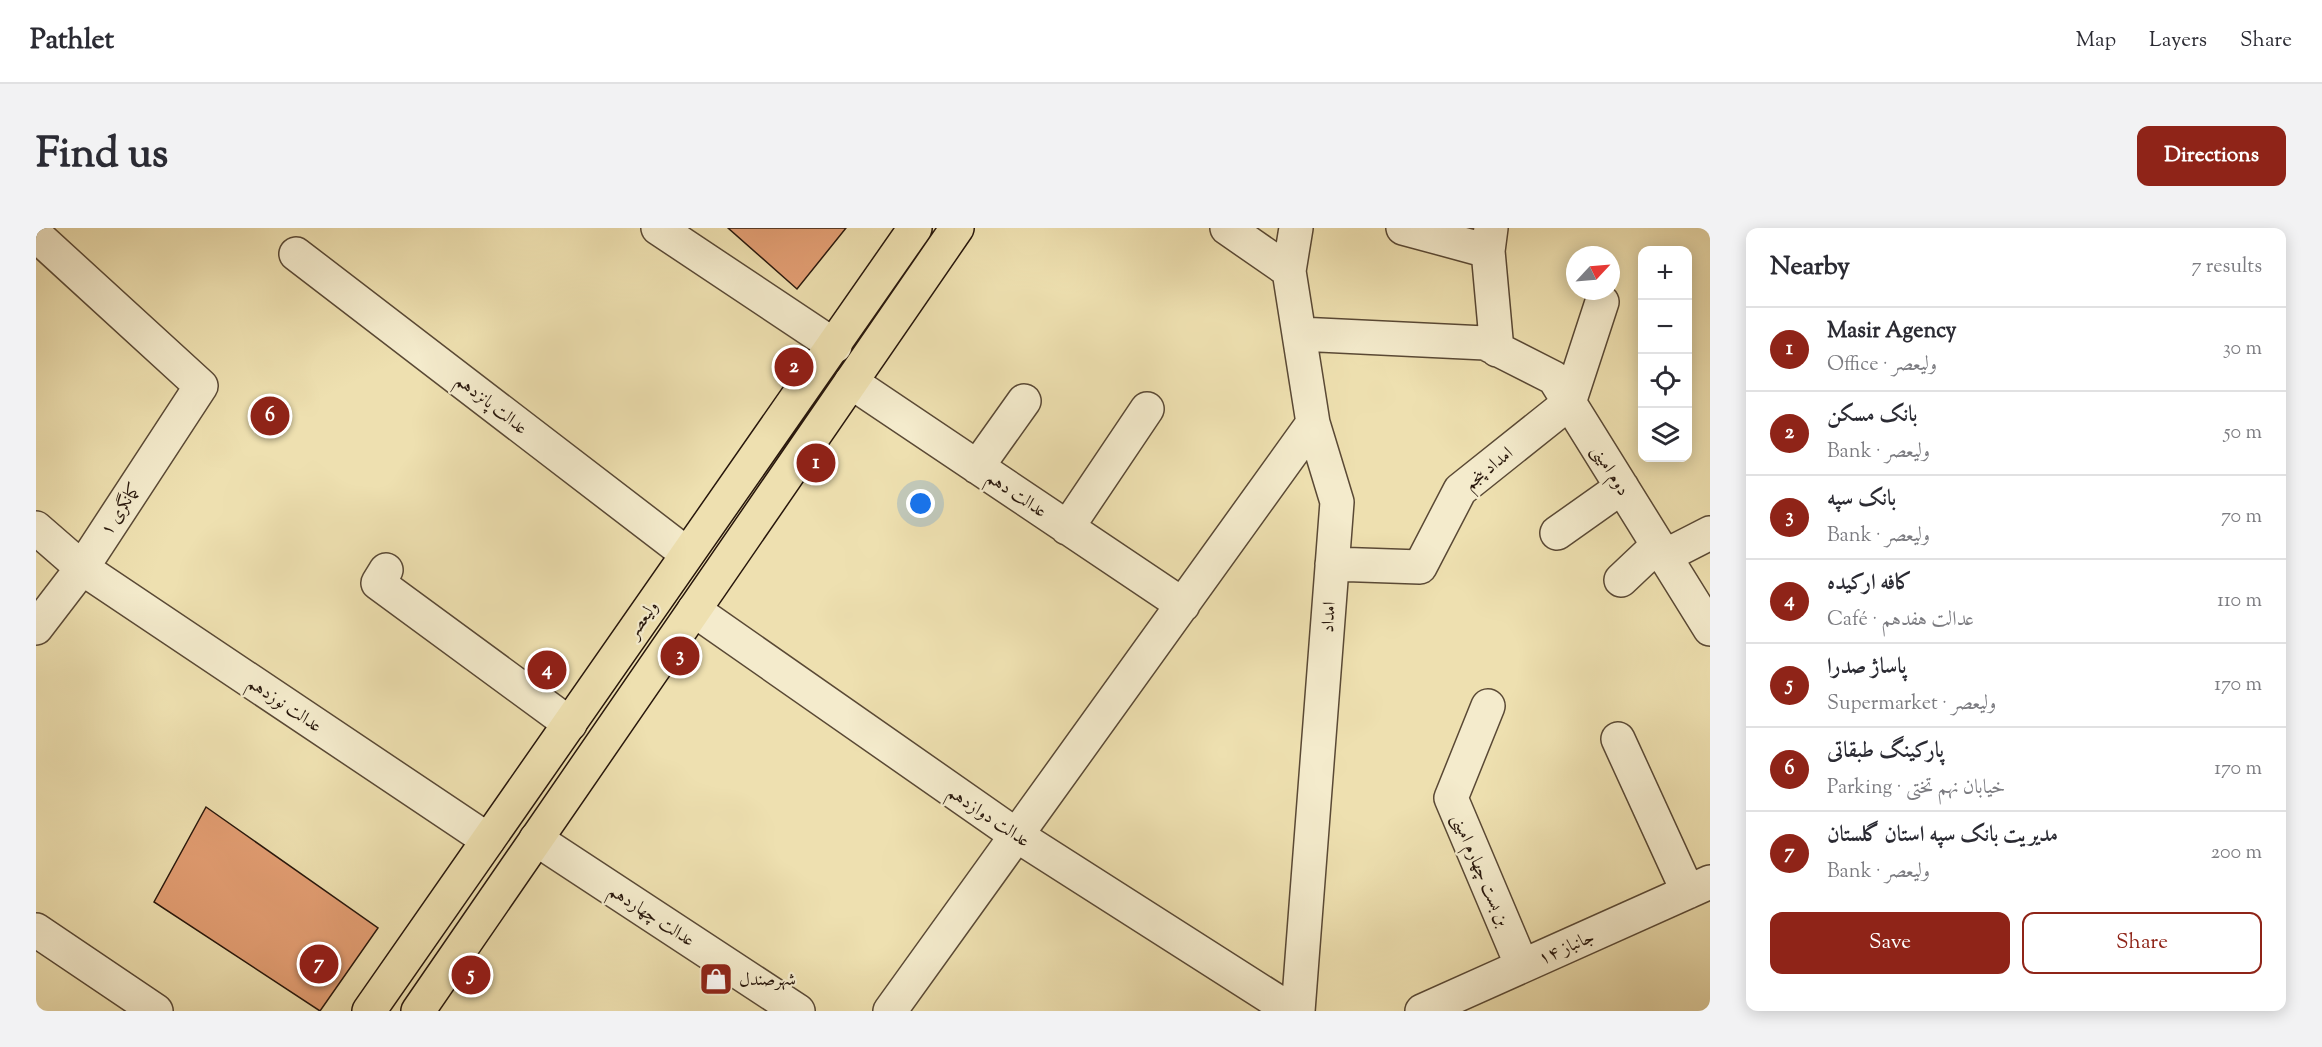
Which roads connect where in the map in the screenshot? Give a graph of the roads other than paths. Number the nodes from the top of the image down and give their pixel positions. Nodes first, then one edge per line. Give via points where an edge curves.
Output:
1 (658, 228) edge
2 (915, 228) edge
3 (957, 228) edge
4 (1227, 228) edge
5 (1296, 228) edge
6 (1403, 228) edge
7 (36, 235) edge
8 (1490, 239) edge
9 (296, 254) dead end
10 (1289, 271) junction
11 (1602, 302) dead end
12 (1299, 334) junction
13 (835, 346) junction
14 (1491, 346) junction
15 (851, 382) junction
16 (1024, 401) dead end
17 (1569, 403) junction
18 (1147, 409) dead end
19 (1313, 423) junction
20 (977, 466) junction
21 (1622, 488) junction
22 (36, 528) edge
23 (1067, 528) junction
24 (1557, 533) dead end
25 (1710, 533) edge
26 (1661, 550) junction
27 (687, 554) junction
28 (1332, 564) junction
29 (82, 568) junction
30 (386, 570) dead end
31 (1621, 580) dead end
32 (1183, 605) junction
33 (694, 610) junction
34 (36, 628) edge
35 (1710, 629) edge
36 (1488, 706) dead end
37 (570, 724) junction
38 (1618, 739) dead end
39 (1016, 835) junction
40 (536, 839) junction
41 (488, 840) junction
42 (1699, 887) edge
43 (36, 930) edge
44 (1522, 966) junction
45 (156, 1011) edge
46 (369, 1011) edge
47 (418, 1011) edge
48 (798, 1011) edge
49 (890, 1011) edge
50 (1292, 1011) edge
51 (1298, 1011) edge
52 (1422, 1011) edge

1 - 13 street
2 - 13 main road, ولیعصر
3 - 15 main road, ولیعصر
4 - 10 street
5 - 10 street, امداد
6 - 8 street
7 - 29 street, ۱ کمانگری via 201,387
8 - 14 street
9 - 27 street, عدالت پانزدهم
10 - 12 street, امداد
11 - 17 street
12 - 14 street
12 - 19 street, امداد
13 - 27 main road, ولیعصر
14 - 17 street, دوم امینی via 1554,378
15 - 20 street, عدالت دهم
15 - 33 main road, ولیعصر
16 - 20 street
17 - 21 street, دوم امینی
17 - 28 street, امداد پنجم via 1460,490 1420,567
18 - 23 street
19 - 28 street, امداد via 1337,502
19 - 32 street
20 - 23 street, عدالت دهم
21 - 24 street
21 - 26 street, دوم امینی
22 - 29 street, عدالت نوزدهم
23 - 32 street, عدالت دهم
25 - 26 street
26 - 31 street
26 - 35 street, دوم امینی
27 - 37 main road, ولیعصر
28 - 51 street, امداد
29 - 34 street, ۱ کمانگری
29 - 41 street, عدالت نوزدهم
30 - 37 street via 378,583
32 - 39 street
33 - 39 street, عدالت دوازدهم
33 - 40 main road, ولیعصر
36 - 44 street, بن بست چهارم امینی via 1451,798
37 - 41 main road, ولیعصر
38 - 42 street
39 - 49 street
39 - 50 street, عدالت دوازدهم
40 - 47 main road, ولیعصر
40 - 48 street, عدالت چهاردهم
41 - 46 main road, ولیعصر
42 - 44 street, جانباز ۱۴
43 - 45 street
44 - 52 street, جانباز ۱۴

